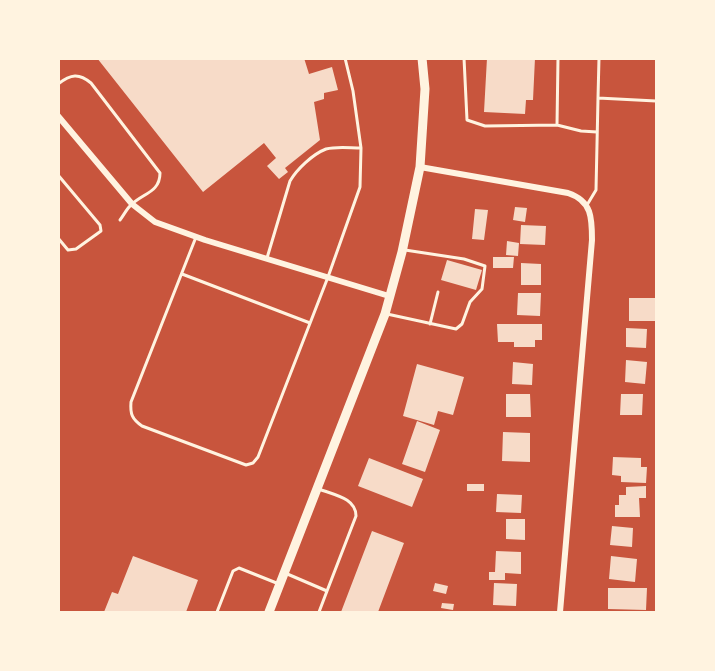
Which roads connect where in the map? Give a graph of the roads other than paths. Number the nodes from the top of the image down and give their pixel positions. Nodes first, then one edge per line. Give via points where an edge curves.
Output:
1 (345, 58) edge
2 (422, 58) edge
3 (464, 58) edge
4 (558, 58) edge
5 (599, 58) edge
6 (58, 84) edge
7 (598, 98) junction
8 (657, 101) edge
9 (60, 121) edge
10 (557, 125) junction
11 (597, 132) junction
12 (361, 148) junction
13 (420, 167) junction
14 (58, 175) edge
15 (132, 204) junction
16 (587, 205) junction
17 (120, 220) dead end
18 (196, 237) junction
19 (58, 238) edge
20 (403, 249) junction
21 (267, 259) junction
22 (182, 274) junction
23 (328, 277) junction
24 (438, 292) dead end
25 (389, 296) junction
26 (385, 314) junction
27 (310, 323) junction
28 (430, 324) junction
29 (318, 488) junction
30 (284, 572) junction
31 (280, 585) junction
32 (327, 591) junction
33 (217, 612) edge
34 (269, 612) edge
35 (319, 612) edge
36 (560, 612) edge

1 - 12 lane
2 - 13 main road via 425,89
3 - 10 lane via 467,120 484,126
4 - 10 lane
5 - 7 lane
6 - 15 lane via 76,75 91,83 156,166 160,181
7 - 8 lane
7 - 11 lane
9 - 15 street
10 - 11 lane
11 - 16 lane via 596,190
12 - 21 lane via 325,150 294,173
12 - 23 lane via 360,187
13 - 16 street via 562,192 579,197
13 - 20 main road
14 - 19 lane via 100,225 100,231 76,249 68,250
15 - 17 lane
15 - 18 street via 155,222
16 - 36 street via 592,240
18 - 21 street
18 - 22 lane
20 - 25 main road
20 - 28 lane via 485,266 482,290 470,303 462,324 456,329
21 - 23 street
22 - 27 lane
22 - 27 lane via 131,402 134,421 142,426 246,465 253,463
23 - 25 street
23 - 27 lane
24 - 28 lane
25 - 26 main road
26 - 28 lane
26 - 29 main road
29 - 30 main road
29 - 32 lane via 352,502 356,508
30 - 31 main road
30 - 32 lane
31 - 33 lane via 239,568 233,571
31 - 34 main road
32 - 35 lane

